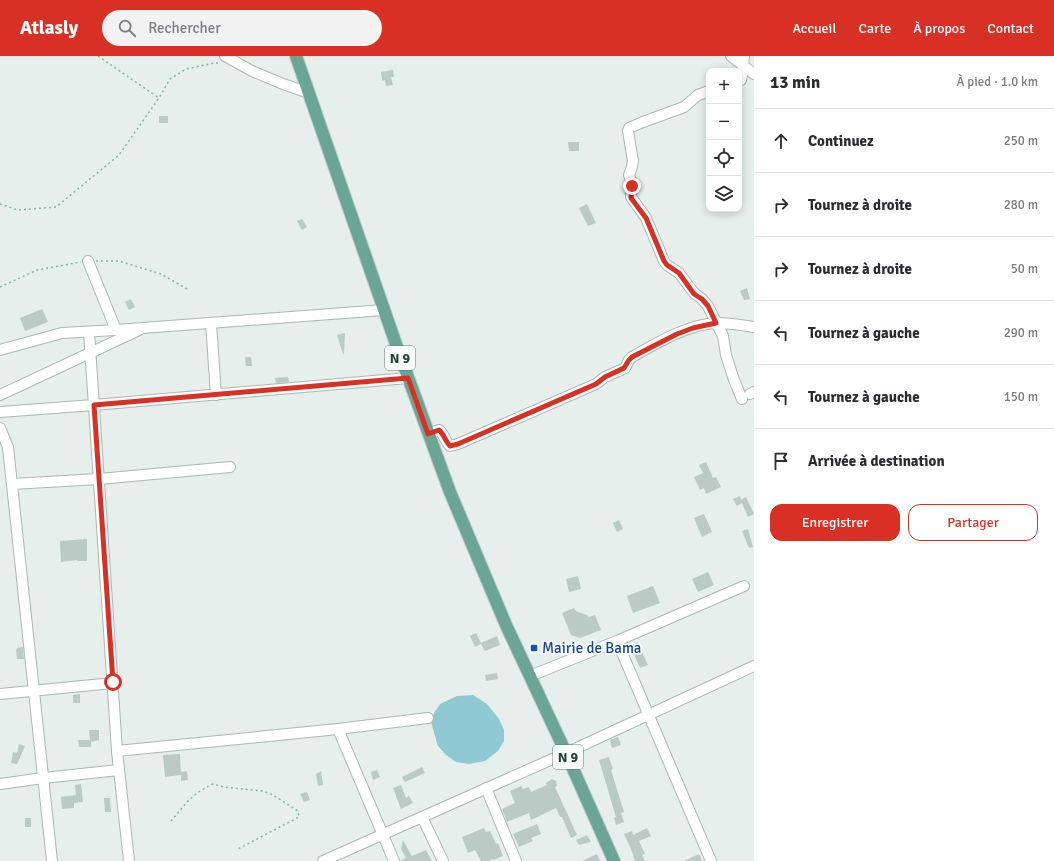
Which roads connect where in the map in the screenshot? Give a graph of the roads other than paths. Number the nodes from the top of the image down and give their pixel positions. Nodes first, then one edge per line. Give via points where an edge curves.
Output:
1 (225, 56) edge
2 (296, 56) edge
3 (731, 56) edge
4 (743, 61) edge
5 (753, 73) edge
6 (742, 76) edge
7 (309, 92) junction
8 (706, 92) edge
9 (88, 261) dead end
10 (384, 310) junction
11 (211, 323) junction
12 (716, 323) junction
13 (754, 327) edge
14 (145, 328) junction
15 (116, 330) junction
16 (89, 332) junction
17 (0, 350) edge
18 (90, 353) junction
19 (408, 378) junction
20 (0, 395) edge
21 (216, 395) junction
22 (748, 395) edge
23 (94, 405) junction
24 (0, 412) edge
25 (0, 428) edge
26 (428, 434) junction
27 (230, 467) dead end
28 (99, 479) junction
29 (12, 484) junction
30 (744, 586) dead end
31 (617, 641) junction
32 (754, 666) edge
33 (530, 676) junction
34 (113, 682) junction
35 (34, 691) junction
36 (0, 694) edge
37 (648, 715) junction
38 (428, 718) dead end
39 (338, 729) junction
40 (117, 751) junction
41 (566, 753) junction
42 (120, 770) junction
43 (43, 778) junction
44 (1, 783) edge
45 (486, 788) junction
46 (422, 817) junction
47 (383, 834) junction
48 (514, 860) edge
49 (52, 861) edge
50 (129, 861) edge
51 (323, 861) edge
52 (394, 861) edge
53 (443, 861) edge
54 (614, 861) edge
55 (711, 861) edge

1 - 7 street via 252,71
2 - 7 main road, N 9
3 - 4 street
4 - 5 street
4 - 6 street
7 - 10 main road, N 9
8 - 12 street via 698,95 684,107 629,128 633,161 629,175 631,198 646,218 664,261 679,273 694,294 708,306
9 - 15 street
10 - 11 street
10 - 19 main road, N 9
11 - 14 street
11 - 21 street
12 - 13 street
12 - 22 street via 723,336 734,380
12 - 26 street via 677,334 632,357 624,368 596,384 458,444 450,446 439,430
14 - 15 street
14 - 18 street
15 - 16 street
16 - 17 street via 62,333
16 - 18 street
18 - 20 street
18 - 23 street
19 - 21 street
19 - 26 main road, N 9
21 - 23 street
23 - 24 street
23 - 28 street
25 - 29 street via 8,447
26 - 33 main road, N 9 via 487,583
27 - 28 street
28 - 29 street
28 - 34 street
29 - 35 street
30 - 31 street
31 - 33 street
31 - 37 street
32 - 37 street
33 - 41 main road, N 9
34 - 35 street
34 - 40 street
35 - 36 street
35 - 43 street
37 - 41 street
37 - 55 street
38 - 39 street
39 - 40 street
39 - 47 street
40 - 42 street
41 - 45 street
41 - 54 main road, N 9
42 - 43 street
42 - 50 street
43 - 44 street
43 - 49 street
45 - 46 street
45 - 48 street
46 - 47 street
46 - 53 street
47 - 51 street
47 - 52 street

